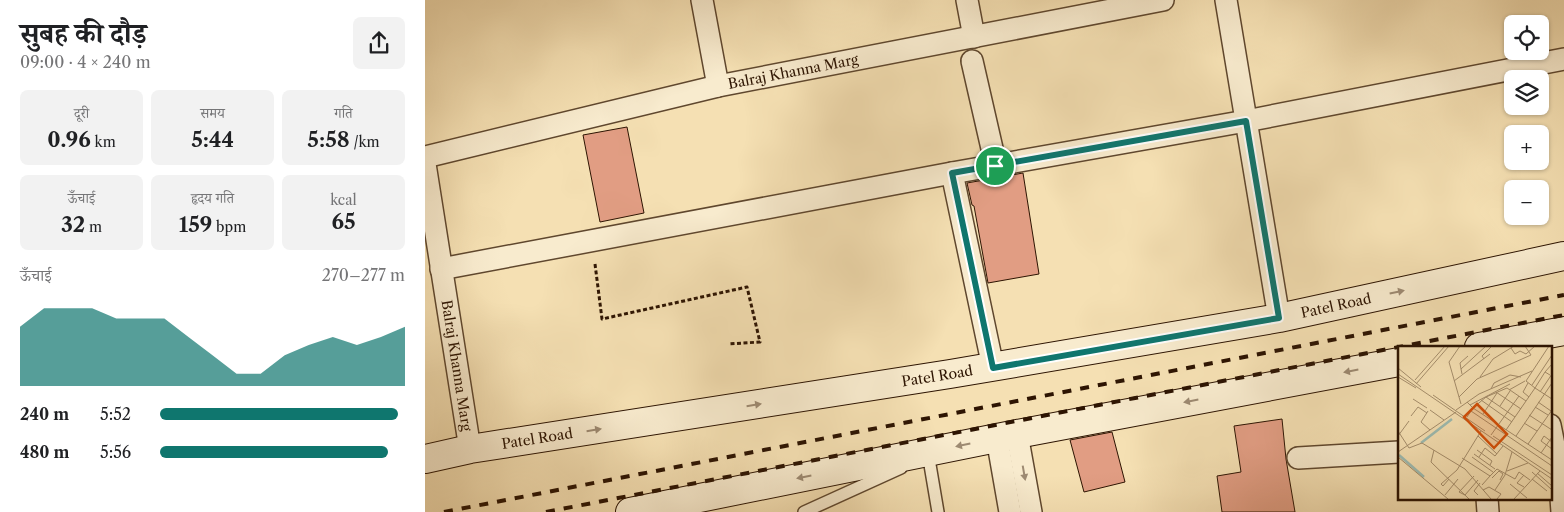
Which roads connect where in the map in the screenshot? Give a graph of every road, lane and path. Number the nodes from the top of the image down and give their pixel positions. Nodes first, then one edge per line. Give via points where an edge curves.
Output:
1 (702, 0) edge
2 (967, 0) edge
3 (1163, 0) edge
4 (1226, 0) edge
5 (974, 37) junction
6 (1564, 59) edge
7 (972, 61) dead end
8 (718, 86) junction
9 (1246, 121) junction
10 (425, 157) edge
11 (425, 164) edge
12 (995, 166) junction
13 (952, 173) junction
14 (592, 241) junction
15 (1564, 256) edge
16 (441, 269) junction
17 (1279, 318) junction
18 (1564, 331) edge
19 (1534, 342) edge
20 (728, 344) dead end
21 (1490, 346) edge
22 (1398, 362) edge
23 (993, 368) junction
24 (1551, 430) edge
25 (1007, 436) junction
26 (470, 449) junction
27 (1398, 452) edge
28 (929, 453) junction
29 (1297, 458) dead end
30 (425, 459) edge
31 (630, 512) edge
32 (804, 512) edge
33 (938, 512) edge
34 (1010, 512) edge
35 (1031, 512) edge
36 (1562, 512) edge

1 - 8 street
2 - 5 street
3 - 5 street, Balraj Khanna Marg
4 - 9 street
5 - 8 street, Balraj Khanna Marg
6 - 9 street
7 - 12 street
8 - 10 street, Balraj Khanna Marg
9 - 12 street
9 - 17 street
11 - 16 street, Balraj Khanna Marg
12 - 13 street
13 - 14 street
13 - 23 street
14 - 16 street
14 - 20 path via 602,319 747,287 760,342
17 -> 15 main road, Patel Road
16 - 26 street, Balraj Khanna Marg
17 - 23 main road, Patel Road
18 - 19 main road
19 - 21 main road
22 -> 25 main road
26 -> 23 main road, Patel Road
24 - 36 street via 1559,470
25 -> 28 main road
25 - 34 street
25 -> 35 street
26 - 30 main road, Patel Road
27 - 29 street
28 -> 31 main road
28 - 32 lane
28 - 33 lane

